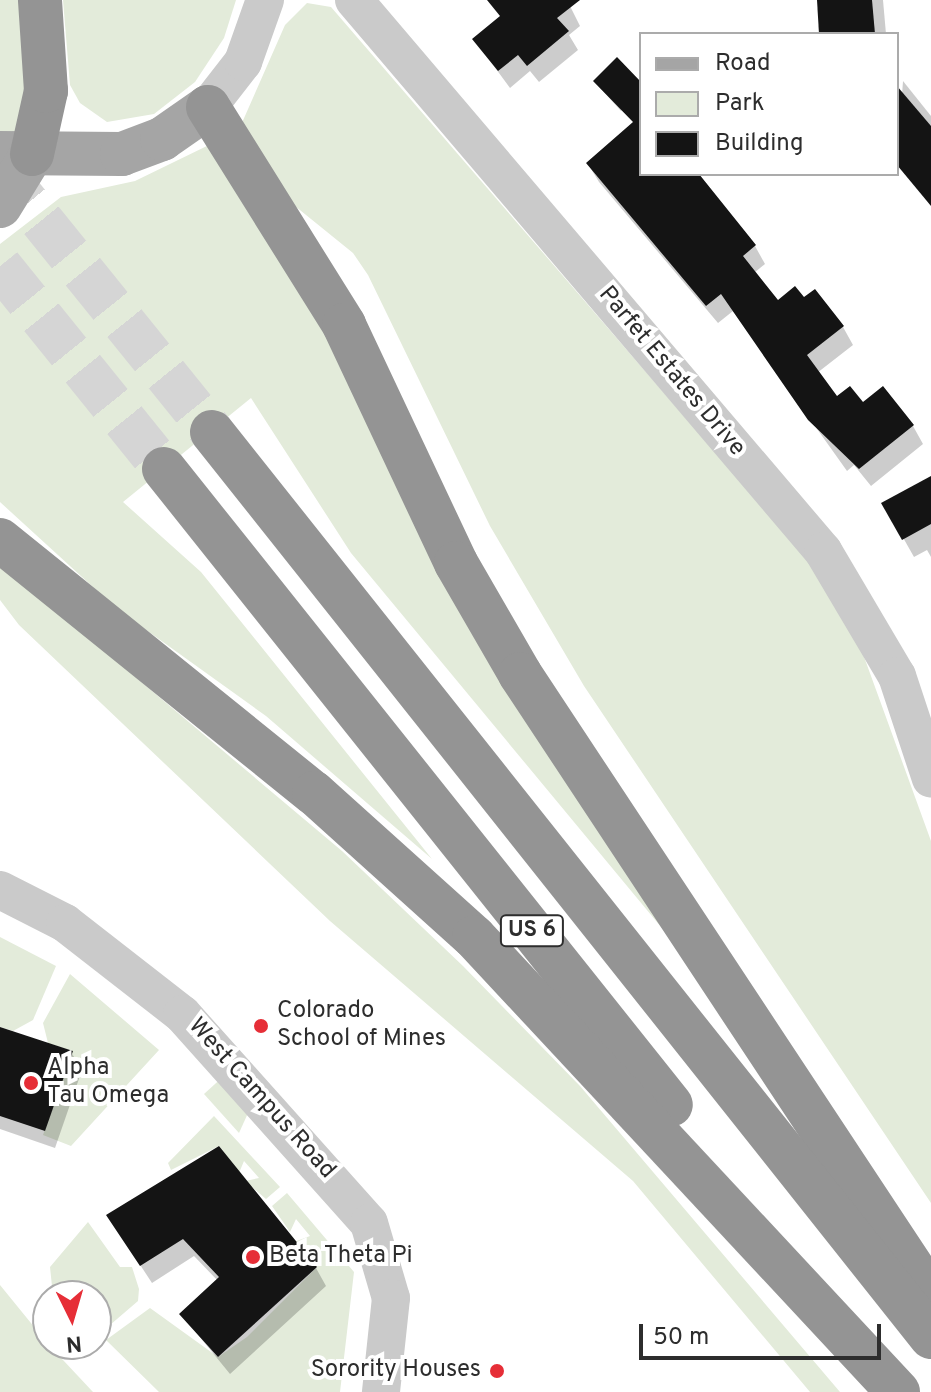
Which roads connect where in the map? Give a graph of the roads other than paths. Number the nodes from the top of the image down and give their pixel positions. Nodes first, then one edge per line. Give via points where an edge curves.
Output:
1 (40, 0) edge
2 (265, 0) edge
3 (354, 0) edge
4 (208, 107) junction
5 (16, 154) edge
6 (0, 206) edge
7 (212, 432) tunnel mouth
8 (164, 469) tunnel mouth
9 (0, 540) edge
10 (931, 779) edge
11 (0, 890) edge
12 (931, 1296) edge
13 (931, 1337) edge
14 (381, 1392) edge
15 (900, 1392) edge

1 - 5 highway via 46,91
2 - 4 street via 243,62
3 - 10 street, Parfet Estates Drive via 823,551 897,676
4 - 5 main road via 132,151
4 - 12 highway via 344,325 456,563 520,674
5 - 6 main road
7 - 13 highway, US 6
8 - 15 highway, US 6
9 - 15 highway via 314,793 474,937
11 - 14 street, West Campus Road via 65,923 182,1014 369,1223 391,1298

